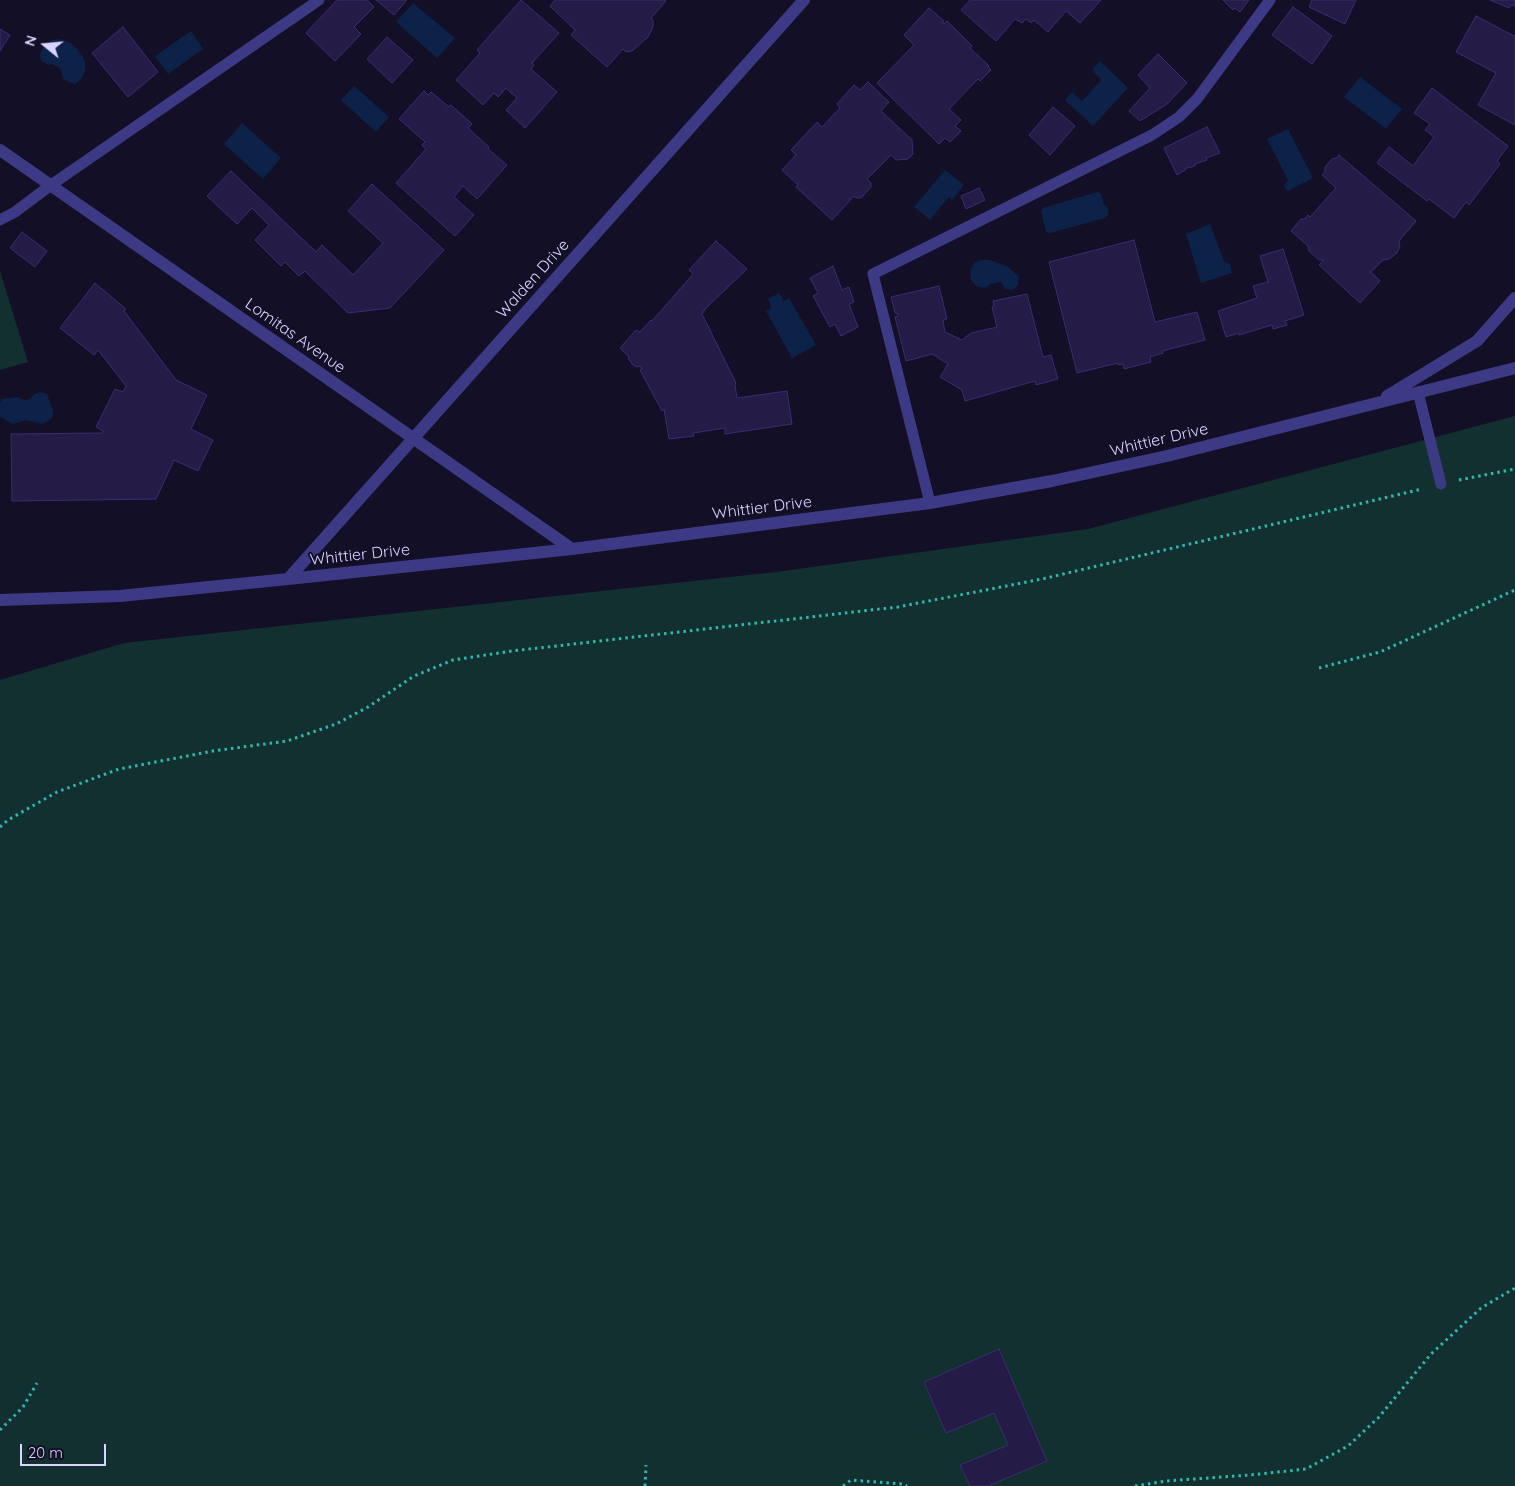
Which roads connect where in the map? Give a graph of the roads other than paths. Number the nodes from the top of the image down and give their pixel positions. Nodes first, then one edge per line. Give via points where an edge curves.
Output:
1 (319, 0) edge
2 (804, 0) edge
3 (1270, 0) edge
4 (0, 150) edge
5 (51, 185) junction
6 (0, 220) edge
7 (1515, 298) edge
8 (1515, 368) edge
9 (1418, 392) junction
10 (1374, 404) junction
11 (413, 438) junction
12 (1441, 484) road end
13 (930, 503) junction
14 (572, 549) junction
15 (288, 579) junction
16 (0, 600) edge

1 - 5 lane
2 - 11 street, Walden Drive
3 - 13 lane via 1197,99 1179,117 1152,135 873,274
4 - 5 street, Lomitas Avenue
5 - 6 lane
5 - 11 street, Lomitas Avenue
7 - 10 street via 1477,341
8 - 9 street, Whittier Drive
9 - 10 street, Whittier Drive
9 - 12 lane
10 - 13 street, Whittier Drive via 1158,458
11 - 14 street, Lomitas Avenue
11 - 15 street, Walden Drive
13 - 14 street, Whittier Drive
14 - 15 street, Whittier Drive
15 - 16 street, Whittier Drive via 120,596

